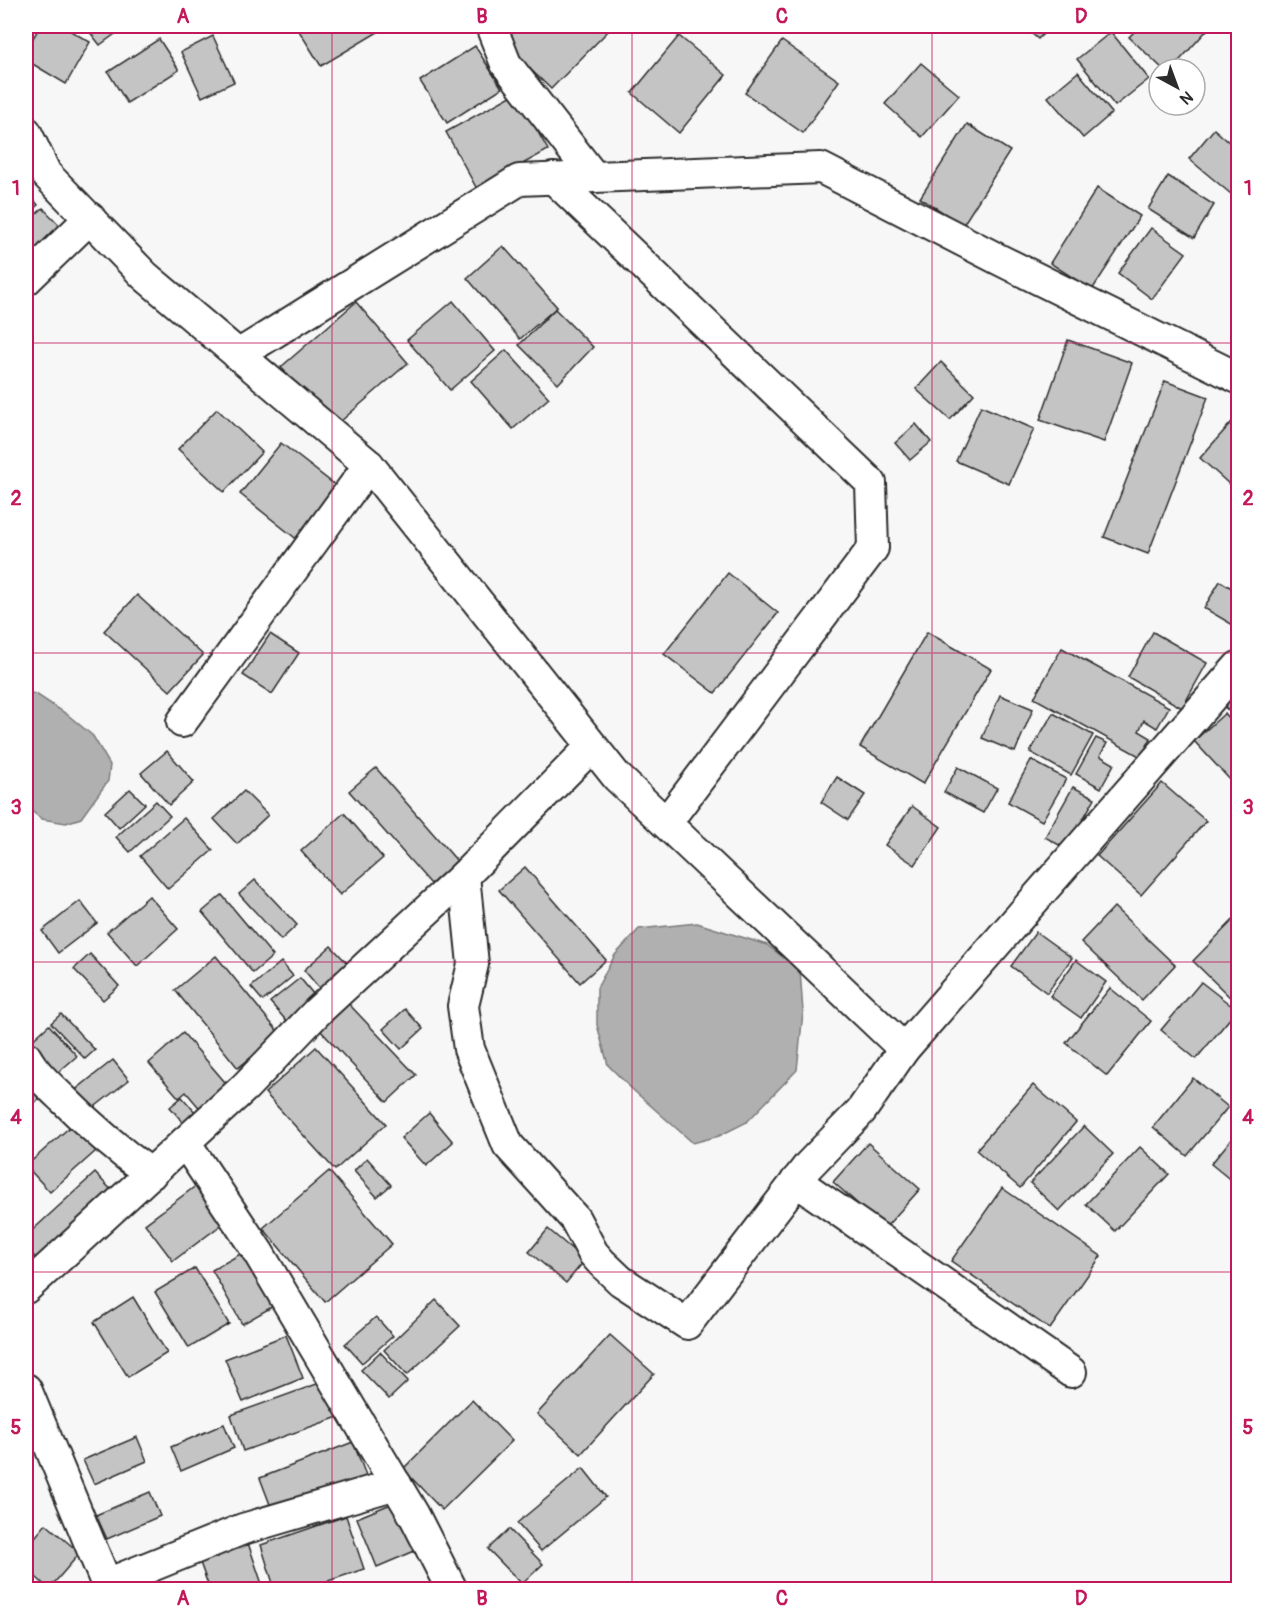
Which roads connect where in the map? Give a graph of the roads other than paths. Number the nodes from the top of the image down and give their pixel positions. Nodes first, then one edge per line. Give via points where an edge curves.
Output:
1 (491, 26) edge
2 (26, 132) edge
3 (594, 177) junction
4 (553, 178) junction
5 (90, 218) junction
6 (26, 280) edge
7 (238, 355) junction
8 (1239, 378) edge
9 (369, 465) junction
10 (1239, 667) edge
11 (182, 722) dead end
12 (592, 746) junction
13 (666, 823) junction
14 (464, 876) junction
15 (904, 1049) junction
16 (26, 1057) edge
17 (184, 1142) junction
18 (151, 1174) junction
19 (796, 1181) junction
20 (26, 1288) edge
21 (1071, 1372) dead end
22 (26, 1389) edge
23 (396, 1484) junction
24 (108, 1587) edge
25 (452, 1590) edge

1 - 3 street via 506,64
2 - 5 street via 46,174
3 - 4 street
3 - 8 street via 821,168
4 - 7 street via 519,180
4 - 13 street via 871,483 873,548
5 - 6 street
5 - 7 street via 145,276
7 - 9 street
9 - 11 street
9 - 12 street
10 - 15 street
12 - 13 street via 617,777
12 - 14 street
13 - 15 street
14 - 17 street
14 - 19 street via 473,963 464,1006 469,1049 494,1115 508,1145 575,1219 593,1253 621,1281 687,1324
15 - 19 street via 861,1111
16 - 18 street via 33,1070 71,1108
17 - 18 street
17 - 23 street via 258,1252
18 - 20 street
19 - 21 street
22 - 24 street
23 - 24 street via 243,1529
23 - 25 street

